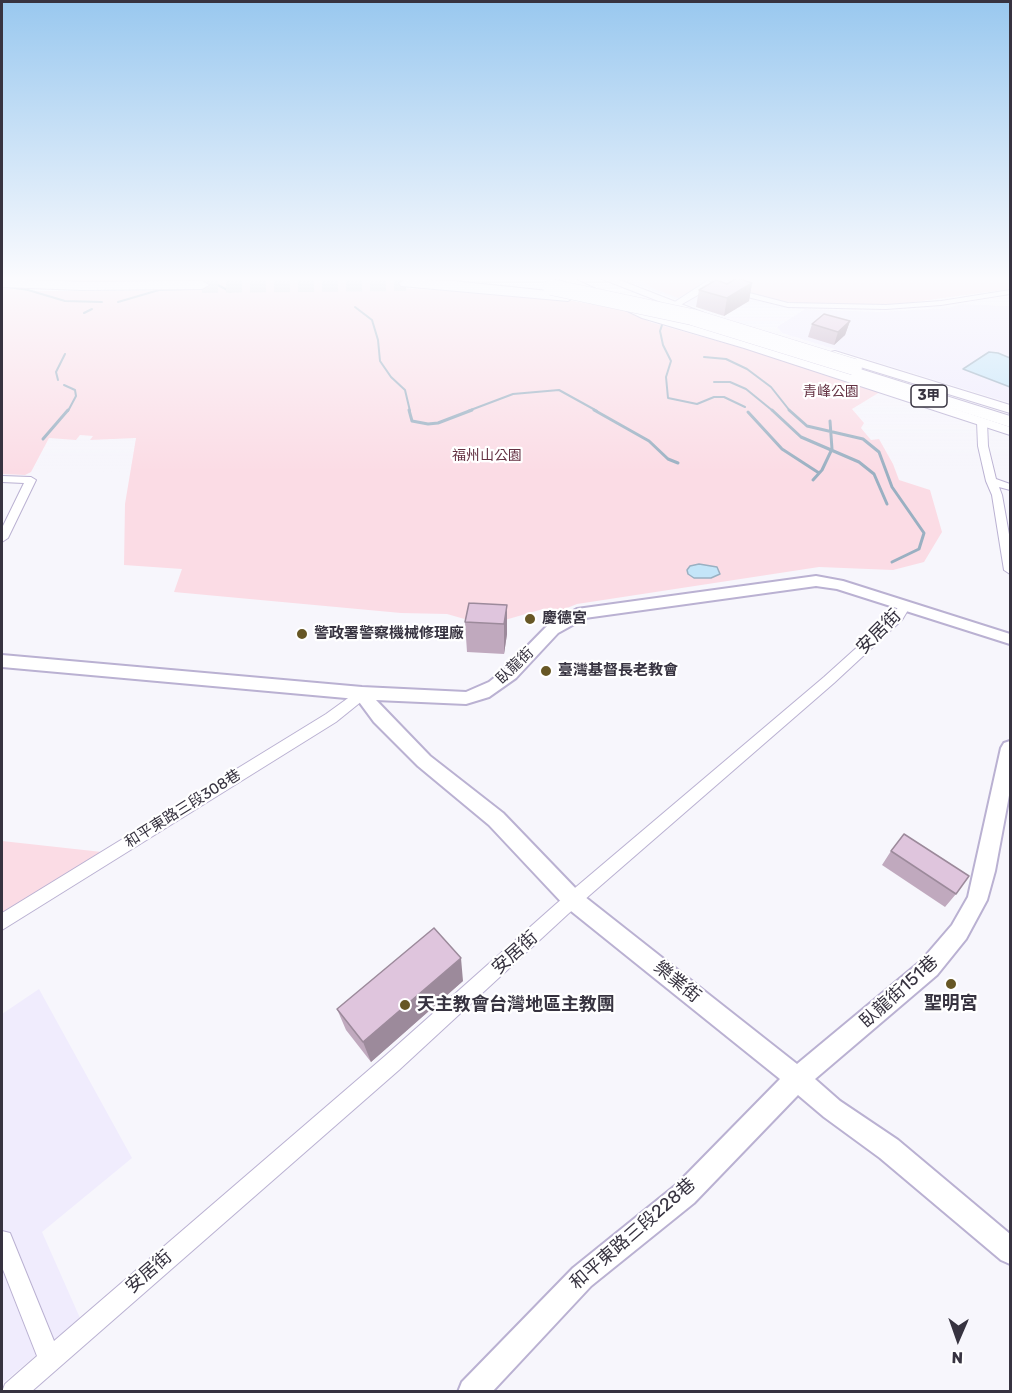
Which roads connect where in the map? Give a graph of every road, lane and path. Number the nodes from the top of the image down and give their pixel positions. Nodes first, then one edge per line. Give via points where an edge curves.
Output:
1 (737, 342) edge
2 (758, 342) edge
3 (766, 342) edge
4 (793, 342) edge
5 (851, 369) junction
6 (1011, 409) edge
7 (1011, 416) edge
8 (982, 422) junction
9 (1011, 422) edge
10 (1011, 431) edge
11 (2, 479) edge
12 (991, 481) junction
13 (1011, 487) edge
14 (5, 525) edge
15 (2, 538) edge
16 (1011, 570) edge
17 (905, 605) junction
18 (1011, 639) edge
19 (2, 661) edge
20 (362, 693) junction
21 (1011, 748) edge
22 (573, 900) junction
23 (2, 922) edge
24 (797, 1079) junction
25 (2, 1241) edge
26 (1011, 1251) edge
27 (50, 1359) junction
28 (13, 1392) edge
29 (472, 1392) edge

1 - 8 main road
2 - 5 highway, 3甲
3 - 5 highway, 3甲, bridge
4 - 6 main road
5 - 7 highway, 3甲
5 - 9 highway, 3甲
8 - 10 main road
8 - 12 street
11 - 14 street via 31,480
12 - 13 street
12 - 16 street
14 - 15 street
17 - 18 street, 臥龍街
17 - 20 street, 臥龍街 via 816,581 582,613 553,629 510,674 483,693 466,698
17 - 22 street, 安居街 via 829,680
19 - 20 street, 臥龍街
20 - 22 street, 樂業街 via 424,761 495,819
20 - 23 street, 和平東路三段308巷 via 332,718
21 - 24 street, 臥龍街151巷 via 977,900 959,932 930,968
22 - 24 street, 樂業街
22 - 27 street, 安居街
24 - 26 street, 樂業街 via 889,1149
24 - 29 street, 和平東路三段228巷 via 686,1194 582,1277
25 - 27 street
27 - 28 street, 安居街

